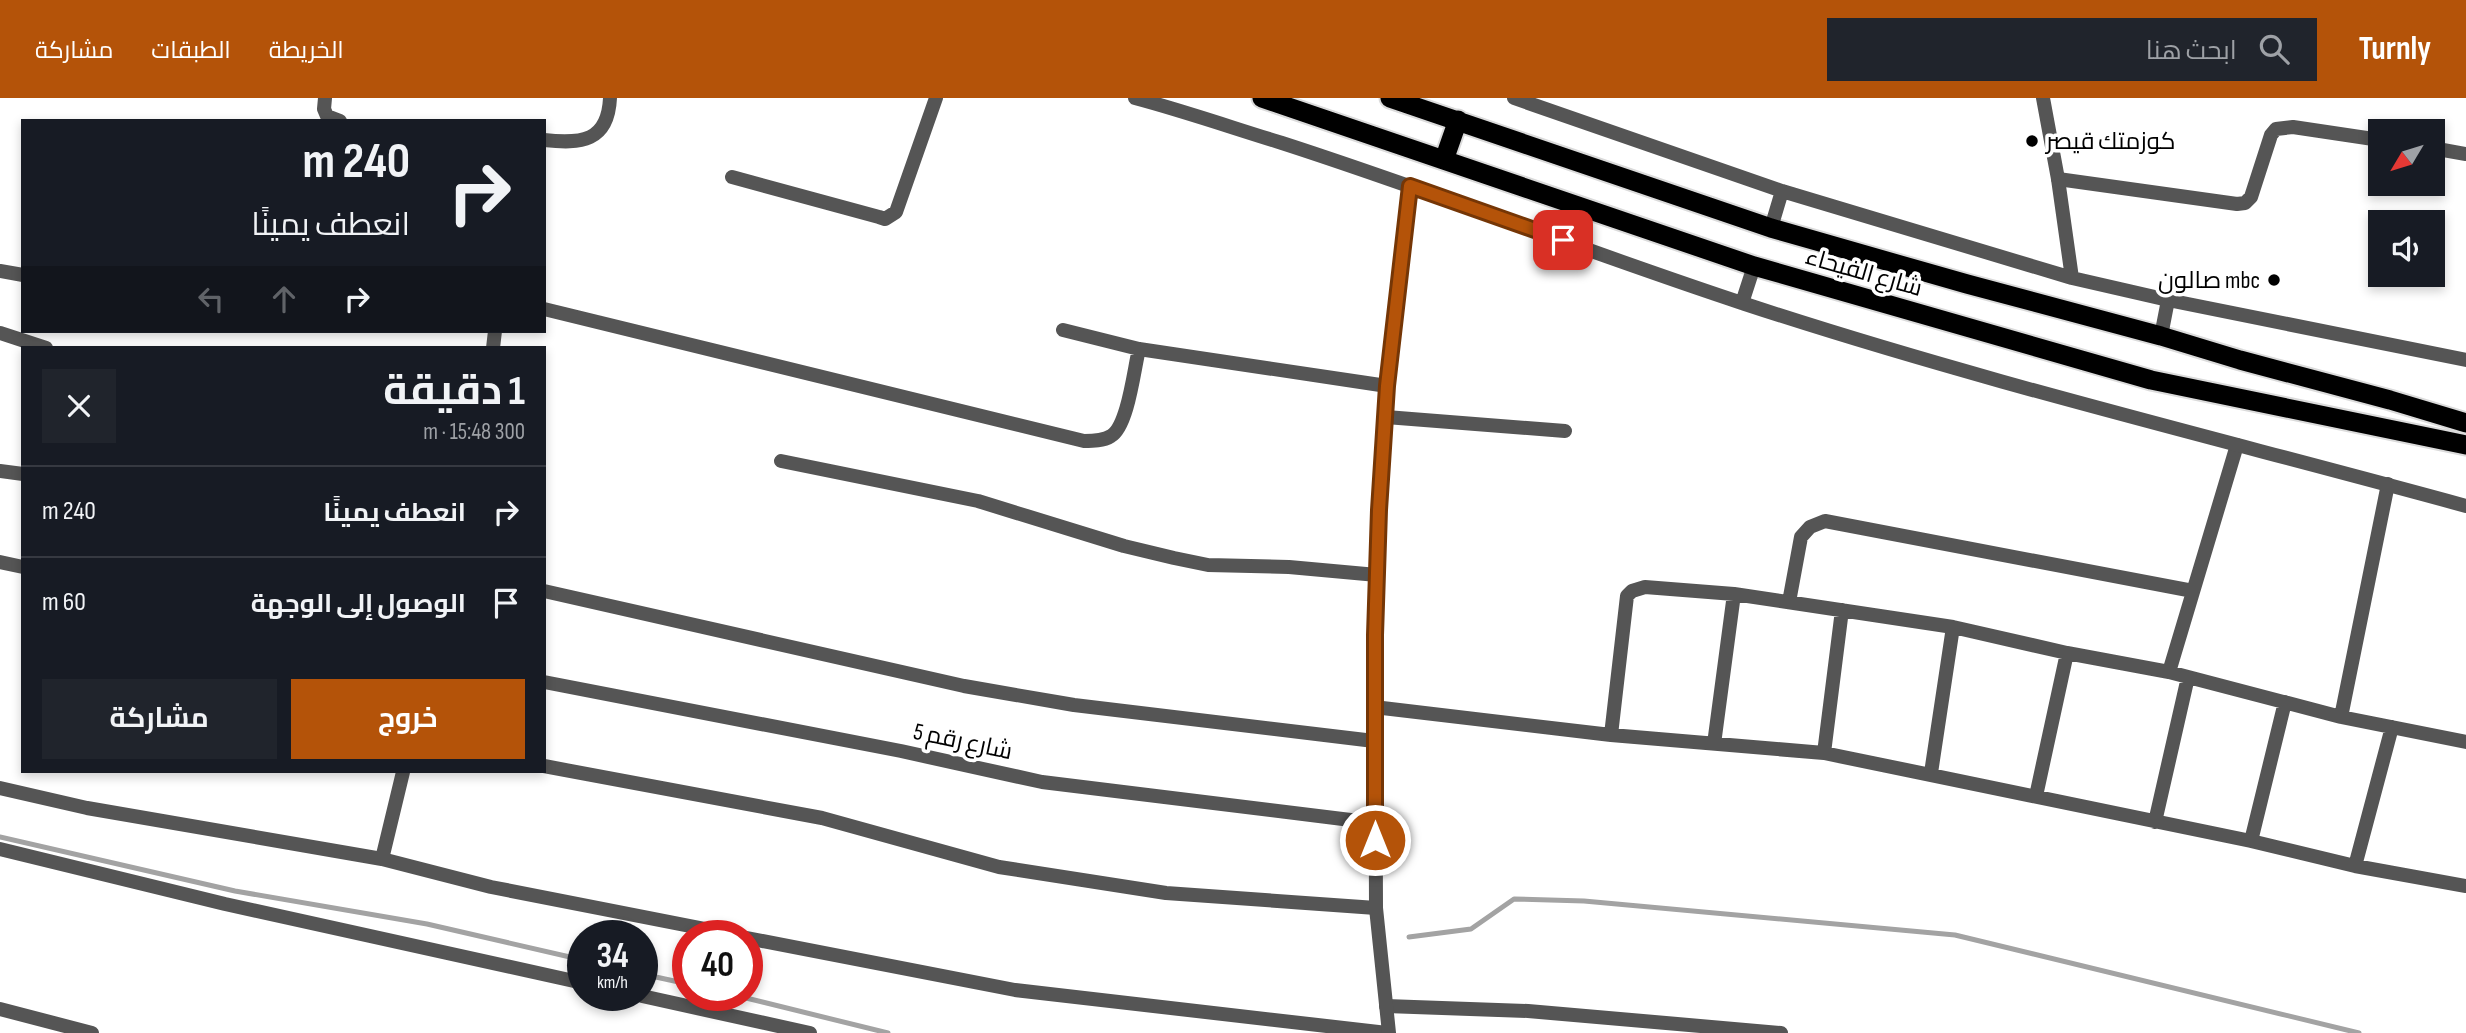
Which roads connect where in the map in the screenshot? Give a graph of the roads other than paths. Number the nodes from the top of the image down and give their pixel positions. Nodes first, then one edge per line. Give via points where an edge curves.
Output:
1 (325, 98) edge
2 (610, 98) edge
3 (936, 98) edge
4 (1135, 98) edge
5 (1262, 98) edge
6 (1390, 98) edge
7 (1514, 98) edge
8 (2043, 98) edge
9 (1170, 102) edge
10 (335, 119) edge
11 (1458, 120) junction
12 (2368, 138) edge
13 (546, 140) edge
14 (2445, 151) edge
15 (2466, 154) edge
16 (1444, 160) junction
17 (732, 177) dead end
18 (2058, 179) junction
19 (1410, 186) junction
20 (1782, 191) junction
21 (1771, 228) junction
22 (1754, 266) junction
23 (0, 271) edge
24 (21, 275) edge
25 (2072, 278) junction
26 (2168, 300) junction
27 (1742, 303) junction
28 (546, 309) edge
29 (1063, 330) dead end
30 (0, 333) edge
31 (2161, 336) junction
32 (40, 346) edge
33 (1139, 349) junction
34 (2466, 360) edge
35 (1387, 386) junction
36 (1386, 417) junction
37 (2466, 424) edge
38 (1565, 431) dead end
39 (2237, 445) junction
40 (2466, 445) edge
41 (781, 461) dead end
42 (0, 471) edge
43 (21, 474) edge
44 (2388, 485) junction
45 (2466, 506) edge
46 (0, 562) edge
47 (21, 567) edge
48 (1377, 575) junction
49 (546, 591) edge
50 (2193, 591) junction
51 (1734, 594) junction
52 (1789, 602) junction
53 (1842, 610) junction
54 (1953, 627) junction
55 (2067, 653) junction
56 (2169, 672) junction
57 (2188, 677) junction
58 (546, 682) edge
59 (2285, 702) junction
60 (1374, 706) junction
61 (2341, 717) junction
62 (2392, 727) junction
63 (1611, 735) junction
64 (1374, 741) junction
65 (2466, 742) edge
66 (1714, 744) junction
67 (1824, 753) junction
68 (546, 766) edge
69 (403, 773) edge
70 (1931, 773) junction
71 (0, 788) edge
72 (2036, 796) junction
73 (2155, 821) junction
74 (1376, 823) junction
75 (2251, 841) junction
76 (0, 849) edge
77 (382, 859) junction
78 (2355, 866) junction
79 (2466, 886) edge
80 (1376, 908) junction
81 (672, 922) edge
82 (763, 941) edge
83 (567, 979) edge
84 (658, 1000) edge
85 (1386, 1006) junction
86 (0, 1009) edge
87 (774, 1029) edge
88 (92, 1033) edge
89 (810, 1033) edge
90 (1388, 1033) edge
91 (1781, 1033) edge

1 - 10 street via 327,116
2 - 13 street via 607,120 594,135 576,142
3 - 17 street via 892,217 879,218
4 - 9 street
5 - 16 highway, شارع الفيحاء
6 - 11 highway, شارع الفيحاء
7 - 20 street
8 - 18 street
9 - 19 street
11 - 16 highway
11 - 21 highway, شارع الفيحاء
12 - 18 street via 2293,127 2276,129 2251,197 2237,205
14 - 15 street
16 - 22 highway, شارع الفيحاء
18 - 25 street
19 - 27 street
19 - 35 street
20 - 21 street
20 - 25 street
21 - 31 highway, شارع الفيحاء
22 - 27 street
22 - 40 highway, شارع الفيحاء via 2151,380
23 - 24 street
25 - 26 street
26 - 31 street
26 - 34 street
27 - 39 street via 1863,342
28 - 33 street via 1084,441 1099,441 1121,427
29 - 33 street
30 - 32 street
31 - 37 highway, شارع الفيحاء
33 - 35 street
35 - 36 street
36 - 38 street
36 - 48 street
39 - 44 street
39 - 50 street
41 - 48 street via 978,502 1113,543 1208,565
42 - 43 street
44 - 45 street
44 - 61 street
46 - 47 street
48 - 60 street
49 - 64 street via 964,686 1074,705
50 - 52 street via 1825,521 1801,537
50 - 56 street
51 - 52 street
51 - 63 street via 1645,587 1627,596
51 - 66 street
52 - 53 street
53 - 54 street
53 - 67 street
54 - 55 street
54 - 70 street
55 - 56 street
55 - 72 street
56 - 57 street
57 - 59 street
57 - 73 street
58 - 74 street, شارع رقم 5 via 1042,782
59 - 61 street
59 - 75 street
60 - 63 street
60 - 64 street
61 - 62 street
62 - 65 street
62 - 78 street
63 - 66 street
64 - 74 street
66 - 67 street
67 - 70 street
68 - 80 street via 822,818 999,867 1166,893
69 - 77 street
70 - 72 street
71 - 77 street via 87,808
72 - 73 street
73 - 75 street
74 - 80 street
75 - 78 street
76 - 83 street
77 - 81 street via 491,887
78 - 79 street
80 - 85 street
82 - 90 street via 1015,990
84 - 87 street
85 - 90 street
85 - 91 street via 1528,1011
86 - 88 street
87 - 89 street

